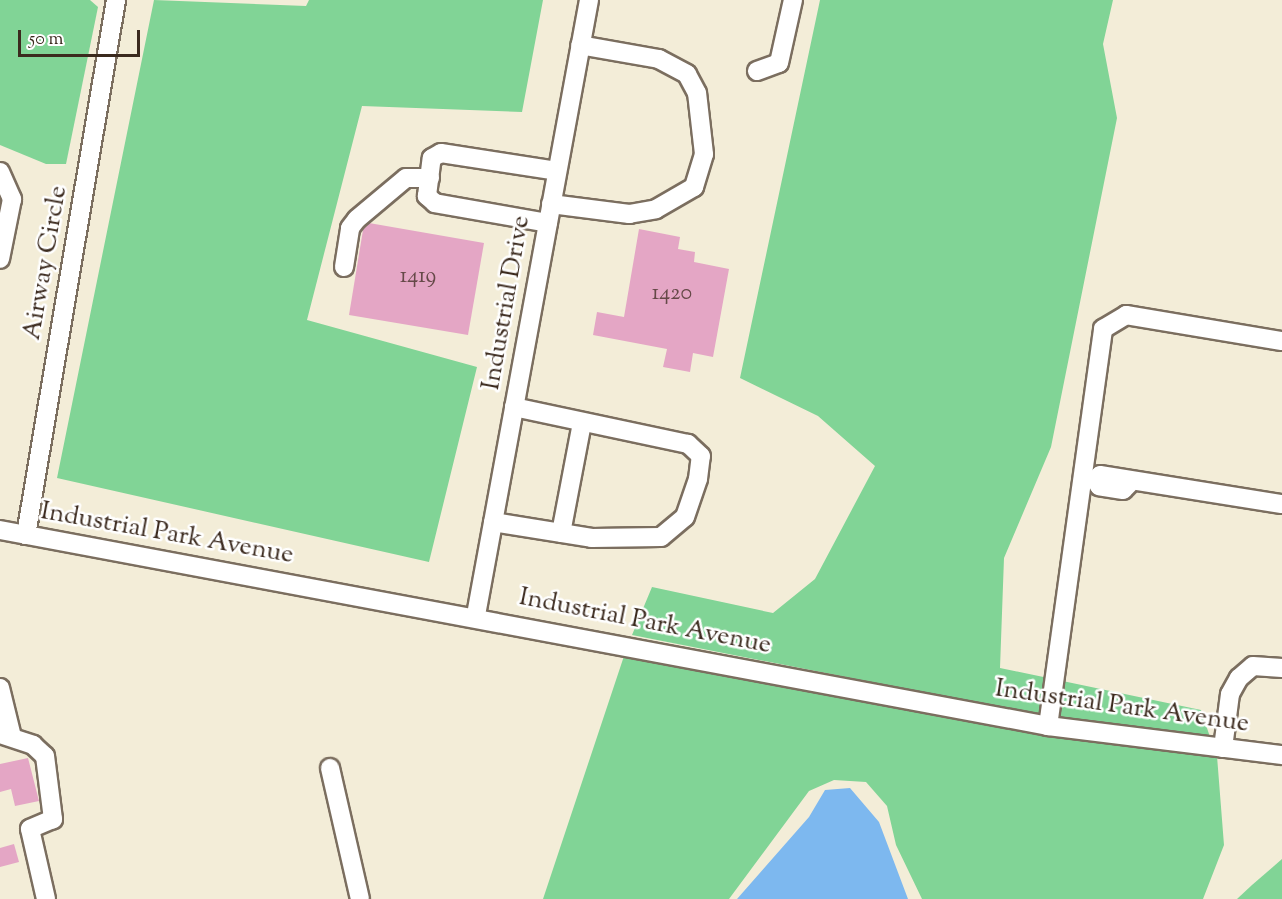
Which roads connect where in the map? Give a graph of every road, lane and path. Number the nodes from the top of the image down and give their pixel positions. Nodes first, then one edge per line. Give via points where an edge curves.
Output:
1 (116, 0) edge
2 (589, 0) edge
3 (793, 0) edge
4 (580, 45) junction
5 (757, 71) dead end
6 (557, 171) junction
7 (0, 172) edge
8 (430, 178) junction
9 (550, 214) junction
10 (0, 259) edge
11 (344, 267) dead end
12 (1282, 341) edge
13 (514, 407) junction
14 (582, 423) junction
15 (1088, 479) junction
16 (1282, 504) edge
17 (493, 522) junction
18 (0, 530) edge
19 (561, 533) junction
20 (26, 535) junction
21 (476, 615) junction
22 (1282, 668) edge
23 (0, 688) edge
24 (1048, 726) junction
25 (6, 735) edge
26 (1223, 748) junction
27 (1282, 755) edge
28 (330, 768) dead end
29 (46, 899) edge
30 (360, 899) edge

1 - 20 street, Airway Circle
2 - 4 street, Industrial Drive
3 - 5 street via 779,63
4 - 6 street, Industrial Drive
4 - 9 street via 659,59 687,74 697,93 704,154 694,187 656,209 628,214
6 - 8 street via 441,153 432,158
6 - 9 street, Industrial Drive
7 - 10 street via 12,198
8 - 9 street via 427,196 435,203
8 - 11 street via 406,178 357,219 350,228
9 - 13 street, Industrial Drive
12 - 15 street via 1126,315 1108,322 1100,338
13 - 14 street
13 - 17 street, Industrial Drive
14 - 19 street
14 - 19 street via 688,444 701,456 698,479 685,517 661,537
15 - 16 street via 1100,475 1129,484
15 - 24 street
17 - 19 street
17 - 21 street, Industrial Drive
18 - 20 street, Industrial Park Avenue
20 - 21 street, Industrial Park Avenue
21 - 24 street, Industrial Park Avenue
22 - 26 street via 1253,666 1235,684
23 - 25 street
24 - 26 street, Industrial Park Avenue
25 - 29 street via 45,756 53,819 30,829
26 - 27 street, Industrial Park Avenue
28 - 30 street

